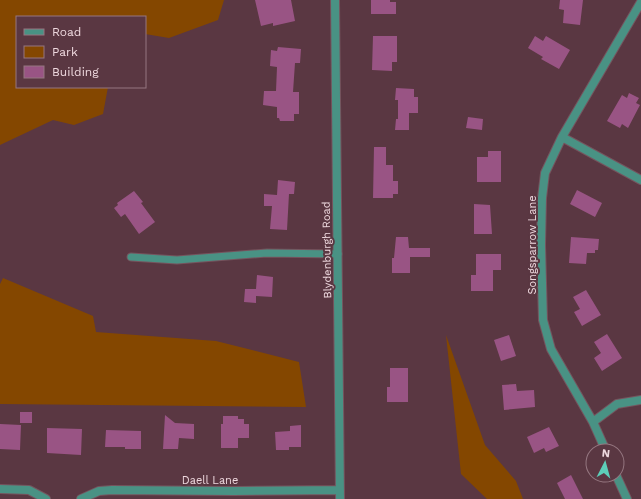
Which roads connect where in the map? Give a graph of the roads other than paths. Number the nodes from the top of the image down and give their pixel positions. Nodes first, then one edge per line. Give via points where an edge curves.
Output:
1 (335, 0) edge
2 (641, 2) edge
3 (562, 137) junction
4 (641, 180) edge
5 (338, 254) junction
6 (131, 257) dead end
7 (641, 400) edge
8 (593, 422) junction
9 (602, 443) edge
10 (620, 483) edge
11 (0, 489) edge
12 (340, 490) junction
13 (46, 499) edge
14 (81, 499) edge
15 (340, 499) edge
16 (627, 499) edge

1 - 5 street, Blydenburgh Road
2 - 3 street, Songsparrow Lane
3 - 4 street
3 - 8 street, Songsparrow Lane via 545,173 542,198 543,320 551,349
5 - 6 lane via 267,253 177,260
5 - 12 street, Blydenburgh Road
7 - 8 street via 617,404
8 - 9 street, Songsparrow Lane
10 - 16 street
11 - 13 street via 29,490
12 - 14 street, Daell Lane via 112,490 99,491
12 - 15 street, Blydenburgh Road

